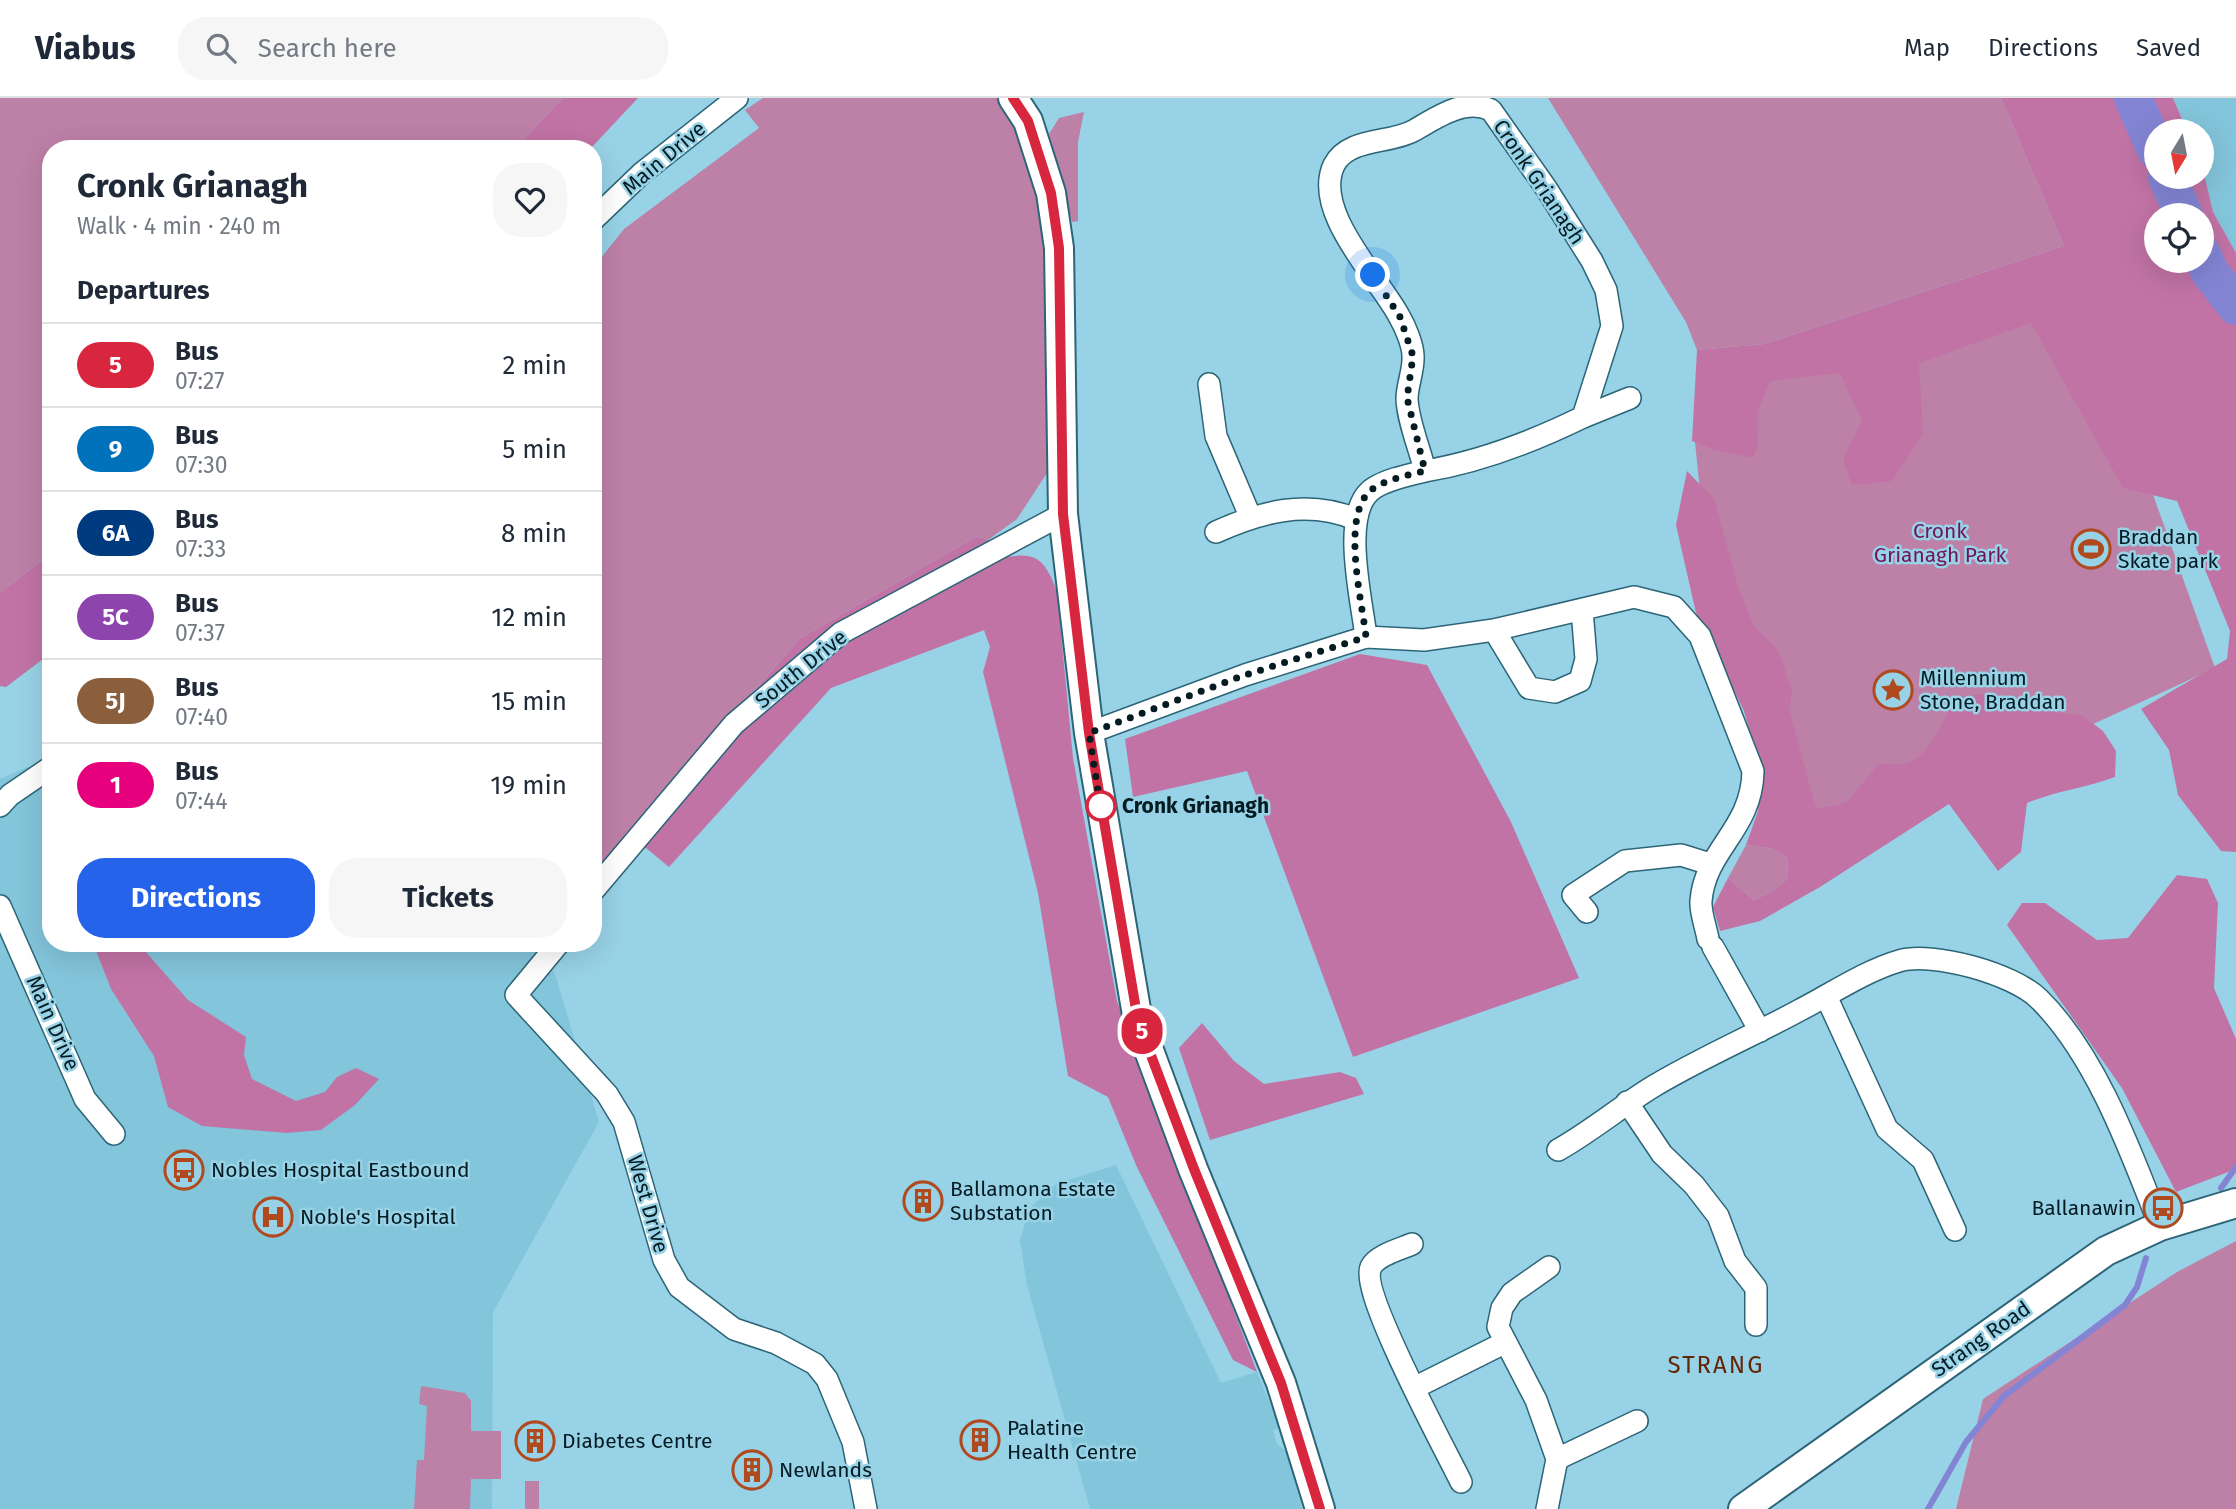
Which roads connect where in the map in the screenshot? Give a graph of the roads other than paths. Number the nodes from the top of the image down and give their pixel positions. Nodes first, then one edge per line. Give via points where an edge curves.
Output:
1 (737, 98) edge
2 (1013, 98) edge
3 (602, 211) edge
4 (1209, 384) dead end
5 (1630, 398) dead end
6 (1583, 417) junction
7 (1425, 471) junction
8 (1063, 514) junction
9 (1250, 516) junction
10 (1354, 519) junction
11 (1216, 532) dead end
12 (1582, 610) junction
13 (1493, 630) junction
14 (1366, 637) junction
15 (1089, 733) junction
16 (42, 773) edge
17 (0, 806) edge
18 (1710, 864) junction
19 (602, 880) edge
20 (0, 906) edge
21 (1587, 912) dead end
22 (552, 952) edge
23 (1826, 996) junction
24 (1760, 1031) junction
25 (1627, 1102) junction
26 (114, 1135) dead end
27 (1558, 1150) dead end
28 (2236, 1203) edge
29 (2160, 1226) junction
30 (1955, 1230) dead end
31 (1412, 1244) dead end
32 (1549, 1267) dead end
33 (1756, 1325) dead end
34 (1504, 1343) junction
35 (1414, 1388) junction
36 (1637, 1421) dead end
37 (1557, 1459) junction
38 (1461, 1482) dead end
39 (866, 1509) edge
40 (1320, 1509) edge
41 (1547, 1509) edge
42 (1743, 1509) edge

1 - 3 street, Main Drive via 642,173
2 - 8 main road via 1028,121 1040,154 1059,248
4 - 9 street via 1216,436
5 - 6 street
6 - 7 street via 1454,467
6 - 7 street, Cronk Grianagh via 1612,326 1606,290 1546,188 1491,110 1471,102 1455,106 1403,137 1359,145 1343,153 1333,166 1330,188 1332,211 1400,317 1413,356 1407,398
7 - 10 street via 1374,487 1360,502
8 - 15 main road
8 - 19 street, South Drive via 841,633 734,724
9 - 10 street via 1314,508
9 - 11 street
10 - 14 street
12 - 13 street
12 - 13 street via 1586,659 1580,681 1555,692 1529,688
12 - 18 street via 1634,597 1674,607 1700,636 1753,771 1753,789 1743,818
13 - 14 street via 1424,640
14 - 15 street via 1245,675
15 - 40 main road via 1138,1021 1281,1383
16 - 17 street
18 - 21 street via 1681,855 1625,861 1573,895
18 - 24 street via 1700,902 1711,943
20 - 26 street, Main Drive via 85,1099
22 - 39 street, West Drive via 516,995 607,1094 624,1122 664,1260 680,1287 734,1329 776,1343 815,1364 827,1379 853,1442
23 - 24 street
23 - 29 street via 1901,960 1948,960 2002,978 2037,996 2065,1029 2106,1100
23 - 30 street via 1887,1129 1923,1160
24 - 25 street
25 - 27 street via 1593,1130
25 - 33 street via 1661,1154 1718,1216 1735,1261 1756,1288
28 - 29 main road, Strang Road
29 - 42 main road, Strang Road via 2106,1251
31 - 35 street via 1377,1260 1370,1268 1370,1280 1383,1323
32 - 34 street via 1512,1293 1502,1308 1498,1327
34 - 35 street
34 - 37 street via 1536,1400
35 - 38 street
36 - 37 street
37 - 41 street

